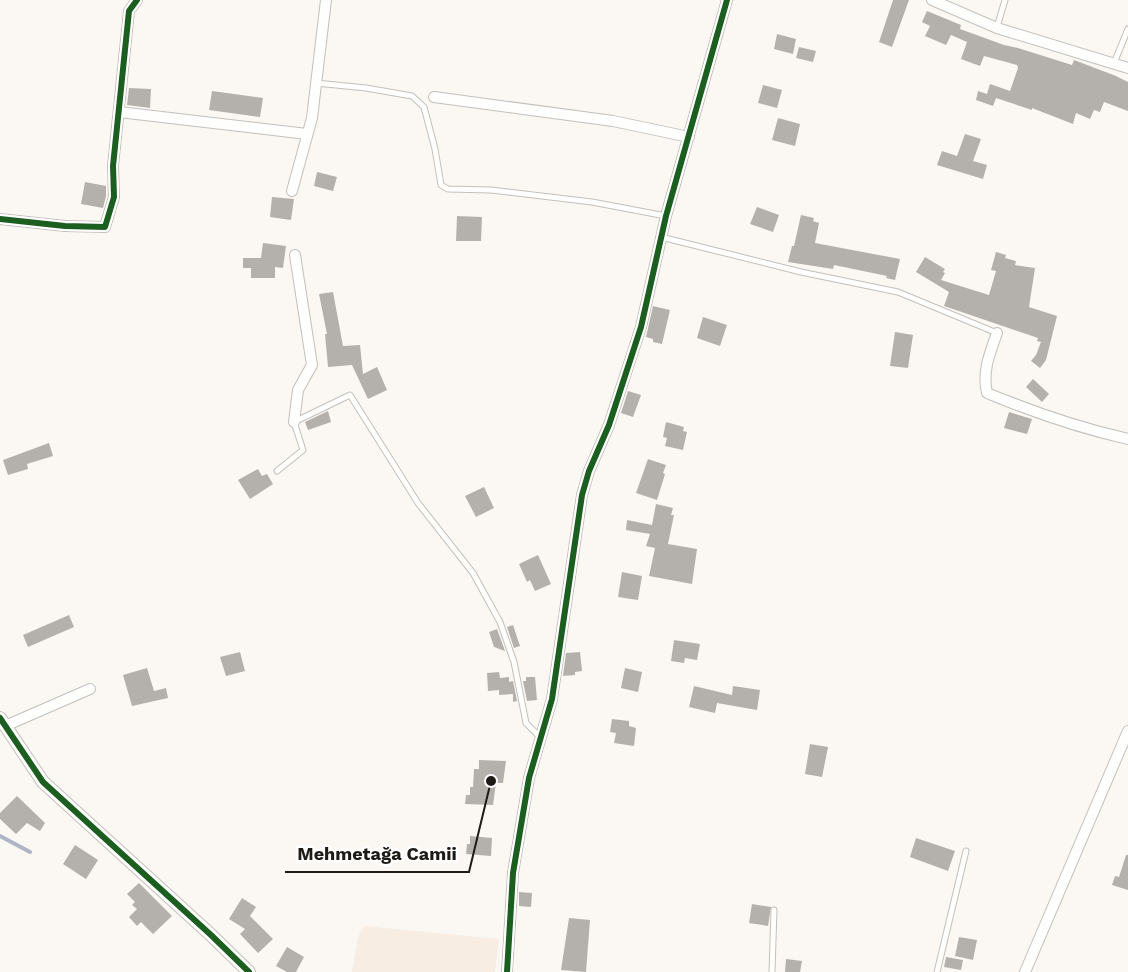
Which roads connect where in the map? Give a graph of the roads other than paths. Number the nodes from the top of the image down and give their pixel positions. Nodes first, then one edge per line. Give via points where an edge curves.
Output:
1 (137, 0) edge
2 (326, 0) edge
3 (727, 0) edge
4 (932, 0) edge
5 (1005, 0) edge
6 (997, 28) junction
7 (1128, 29) edge
8 (1113, 64) junction
9 (1128, 68) edge
10 (316, 83) junction
11 (434, 97) dead end
12 (119, 112) junction
13 (307, 134) junction
14 (689, 137) junction
15 (292, 191) dead end
16 (666, 216) junction
17 (0, 219) edge
18 (661, 237) junction
19 (295, 255) dead end
20 (997, 333) joint
21 (294, 422) junction
22 (1128, 439) edge
23 (277, 471) dead end
24 (90, 689) dead end
25 (3, 722) edge
26 (1128, 731) edge
27 (539, 736) junction
28 (966, 851) dead end
29 (774, 910) dead end
30 (249, 972) edge
31 (507, 972) edge
32 (772, 972) edge
33 (937, 972) edge
34 (1025, 972) edge

1 - 12 street via 129,11
2 - 10 street
3 - 14 street
4 - 6 street
5 - 6 lane
6 - 8 street
7 - 8 lane
8 - 9 street
10 - 13 street
10 - 16 lane via 412,96 424,107 441,185 448,189 592,202
11 - 14 street via 613,121
12 - 13 street
12 - 17 street via 114,197 105,227
13 - 15 street
14 - 16 street
16 - 18 street
18 - 20 lane via 898,292
18 - 27 street via 641,327 582,495 552,699
19 - 21 street via 312,365 298,390
20 - 22 street via 984,379 987,393 1068,423
21 - 23 lane via 303,450
21 - 27 lane via 350,395 418,503 473,573 500,622 514,663 526,723
24 - 25 street
25 - 30 street via 43,782
26 - 34 street
27 - 31 street via 513,873
28 - 33 lane
29 - 32 lane

